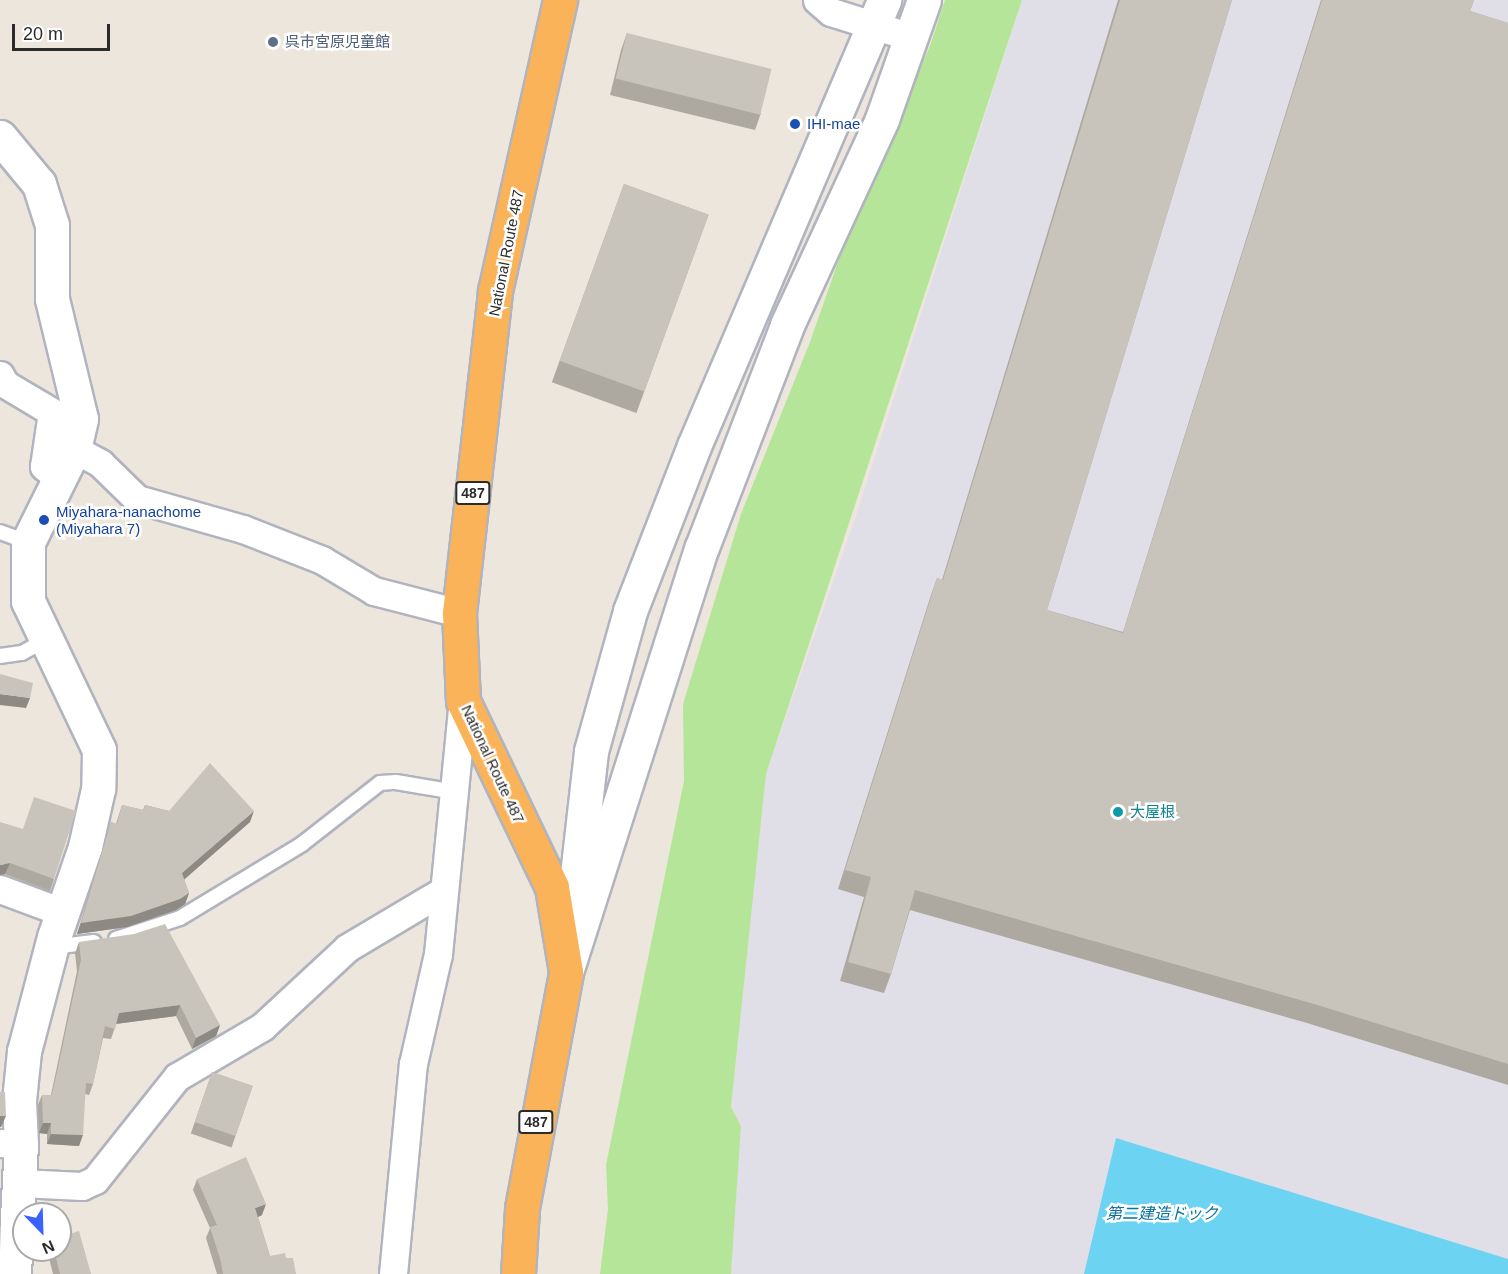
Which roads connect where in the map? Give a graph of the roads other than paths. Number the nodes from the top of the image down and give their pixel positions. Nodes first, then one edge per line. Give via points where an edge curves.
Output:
1 (560, 0) edge
2 (817, 0) edge
3 (924, 0) edge
4 (879, 13) edge
5 (911, 37) junction
6 (0, 137) edge
7 (0, 375) edge
8 (74, 449) junction
9 (59, 480) junction
10 (14, 537) edge
11 (459, 613) junction
12 (44, 641) junction
13 (0, 656) edge
14 (463, 701) junction
15 (455, 792) junction
16 (0, 889) edge
17 (441, 892) junction
18 (62, 912) junction
19 (52, 947) junction
20 (566, 972) junction
21 (11, 1143) edge
22 (20, 1183) junction
23 (14, 1274) edge
24 (393, 1274) edge
25 (518, 1274) edge

1 - 11 highway, National Route 487 / 487 via 495,291
2 - 4 street via 831,12
3 - 5 street
4 - 5 street
4 - 20 street via 694,446 630,611 591,751
5 - 20 street via 882,119 787,325 702,547
6 - 8 street via 39,183 52,225 52,299 81,419
7 - 9 street via 5,384 52,412 44,466
8 - 9 street
8 - 11 street via 100,463 136,499 243,529 322,560 374,591
9 - 10 street
10 - 12 street via 28,601
11 - 14 highway, National Route 487 / 487
12 - 13 lane via 22,653
12 - 18 street via 99,750 98,789 85,847
14 - 15 street
14 - 20 highway, National Route 487 / 487 via 552,887
15 - 17 street
15 - 19 lane via 380,783 302,844 180,918 129,936
16 - 18 street
17 - 22 street via 347,948 262,1027 177,1077 94,1180 82,1186
17 - 24 street via 438,954 413,1064
18 - 19 street
19 - 21 street via 24,1051
20 - 25 highway, National Route 487 / 487 via 522,1208
21 - 22 street
22 - 23 street

